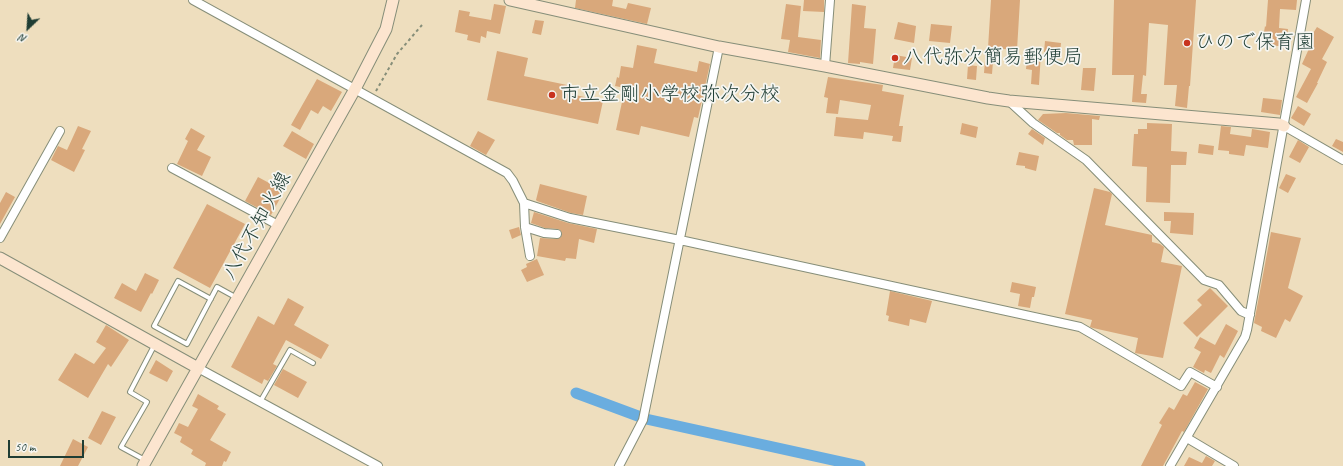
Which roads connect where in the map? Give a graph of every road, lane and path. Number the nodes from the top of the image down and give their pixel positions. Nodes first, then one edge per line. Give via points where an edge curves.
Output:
1 (193, 0) edge
2 (510, 0) edge
3 (830, 0) edge
4 (1306, 0) edge
5 (394, 1) edge
6 (422, 25) dead end
7 (719, 48) junction
8 (824, 66) junction
9 (355, 89) junction
10 (372, 98) junction
11 (1009, 101) junction
12 (1284, 126) junction
13 (60, 131) dead end
14 (1343, 160) edge
15 (172, 168) dead end
16 (524, 203) junction
17 (278, 225) junction
18 (524, 227) junction
19 (557, 234) dead end
20 (0, 238) edge
21 (680, 240) junction
22 (530, 256) dead end
23 (0, 258) edge
24 (237, 298) junction
25 (211, 299) junction
26 (1250, 315) junction
27 (155, 344) junction
28 (313, 363) dead end
29 (198, 368) junction
30 (1217, 387) junction
31 (260, 402) junction
32 (1187, 438) junction
33 (144, 463) edge
34 (378, 466) edge
35 (620, 466) edge
36 (1170, 466) edge
37 (1234, 466) edge

1 - 9 street
2 - 7 street
3 - 8 street
4 - 12 street
5 - 9 street, 八代不知火線 via 386,29
6 - 10 path via 397,54
7 - 8 street
7 - 21 street
8 - 11 street
9 - 10 street
9 - 17 street, 八代不知火線
10 - 16 street via 507,173
11 - 12 street
11 - 26 street via 1033,123 1086,160 1204,280 1219,285 1241,311
12 - 14 street
12 - 26 street
13 - 20 street
15 - 17 street
16 - 18 street
16 - 21 street via 570,218
17 - 24 street, 八代不知火線
18 - 19 street
18 - 22 street
21 - 30 street via 1080,327 1181,386 1190,372
21 - 35 street via 643,420
23 - 27 street
24 - 25 lane via 218,288
24 - 29 street, 八代不知火線
25 - 25 lane via 187,344 154,326 178,281
26 - 30 street via 1245,337
27 - 29 street
27 - 33 lane via 130,392 147,402 121,447
28 - 31 lane via 290,350
29 - 31 street
29 - 33 street, 八代不知火線
30 - 32 street
31 - 34 street
32 - 36 street
32 - 37 street

